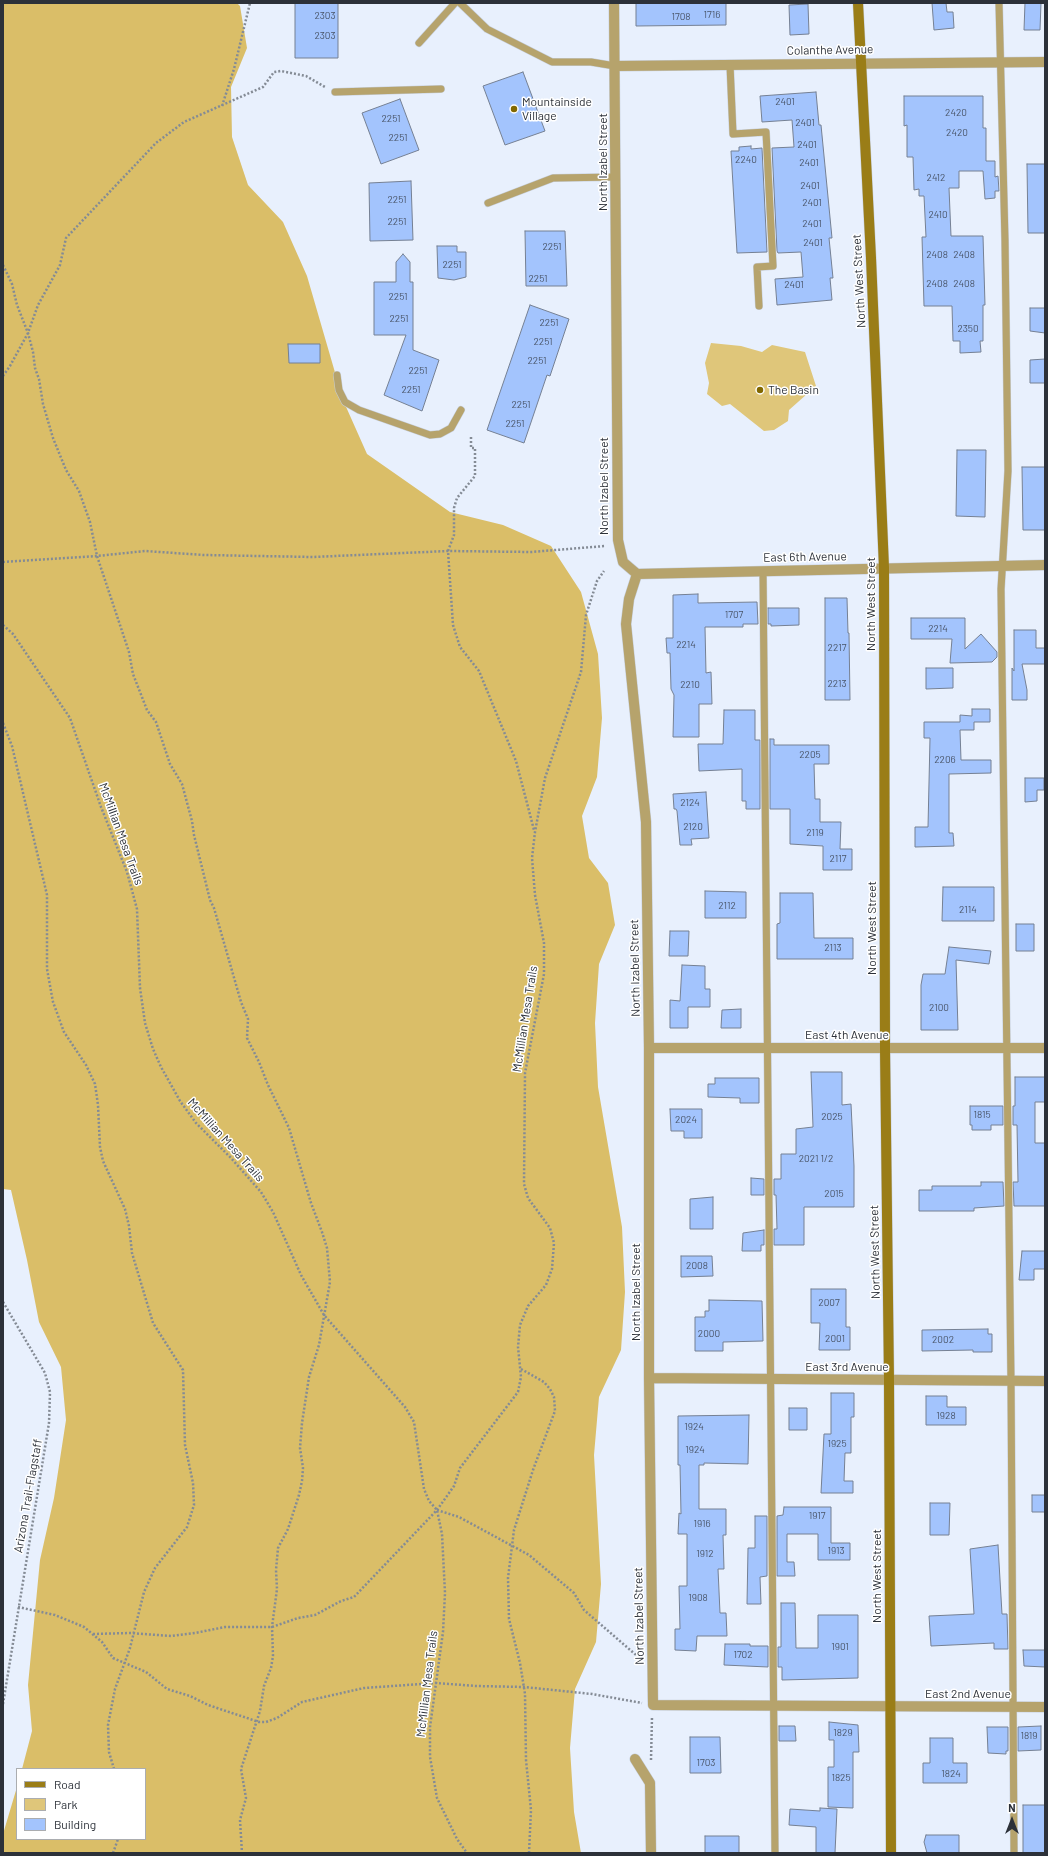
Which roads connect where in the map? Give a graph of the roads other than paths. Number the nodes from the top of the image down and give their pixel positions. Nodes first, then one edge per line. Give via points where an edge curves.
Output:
1 (454, 3) edge
2 (460, 3) edge
3 (614, 3) edge
4 (858, 3) edge
5 (999, 3) edge
6 (419, 43) dead end
7 (1001, 62) junction
8 (1045, 62) edge
9 (862, 63) junction
10 (730, 65) junction
11 (615, 66) junction
12 (441, 89) dead end
13 (335, 92) road end
14 (616, 177) junction
15 (488, 203) dead end
16 (759, 306) dead end
17 (337, 376) dead end
18 (461, 410) dead end
19 (1045, 565) edge
20 (1003, 566) junction
21 (884, 568) junction
22 (763, 571) junction
23 (637, 574) junction
24 (649, 1048) junction
25 (767, 1048) junction
26 (885, 1048) junction
27 (1006, 1048) junction
28 (1045, 1048) edge
29 (649, 1378) junction
30 (770, 1379) junction
31 (889, 1380) junction
32 (1011, 1380) junction
33 (1045, 1381) edge
34 (773, 1706) junction
35 (890, 1707) junction
36 (1012, 1707) junction
37 (1045, 1707) edge
38 (635, 1759) dead end
39 (651, 1853) edge
40 (775, 1853) edge
41 (891, 1853) edge
42 (1014, 1853) edge

1 - 6 lane
2 - 11 lane via 487,29 552,62 591,62
3 - 11 street, North Izabel Street
4 - 9 street, North West Street
5 - 7 lane
7 - 8 street, Colanthe Avenue
7 - 9 street, Colanthe Avenue
7 - 20 lane via 1008,471
9 - 10 street, Colanthe Avenue
9 - 21 street, North West Street
10 - 11 street, Colanthe Avenue
10 - 16 lane via 733,134 766,132 773,266 757,267
11 - 14 street, North Izabel Street
12 - 13 lane
14 - 15 lane via 554,178
14 - 23 street, North Izabel Street via 618,540 623,562
17 - 18 lane via 338,390 346,402 359,410 430,435 440,434 451,428
19 - 20 street, East 6th Avenue
20 - 21 street, East 6th Avenue
20 - 27 lane via 1001,589
21 - 22 street, East 6th Avenue
21 - 26 street, North West Street
22 - 23 street, East 6th Avenue
22 - 25 lane
23 - 24 street, North Izabel Street via 629,599 626,624 646,822
24 - 25 street, East 4th Avenue
24 - 29 street, North Izabel Street
25 - 26 street, East 4th Avenue
25 - 30 lane
26 - 27 street, East 4th Avenue
26 - 31 street, North West Street
27 - 28 street, East 4th Avenue
27 - 32 lane
29 - 30 street, East 3rd Avenue
29 - 34 street, North Izabel Street via 653,1705
30 - 31 street, East 3rd Avenue
30 - 34 lane
31 - 32 street, East 3rd Avenue
31 - 35 street, North West Street
32 - 33 street, East 3rd Avenue
32 - 36 lane
34 - 35 street
34 - 40 lane
35 - 36 street, East 2nd Avenue
35 - 41 street, North West Street
36 - 37 street, East 2nd Avenue
36 - 42 lane
38 - 39 street via 650,1783

